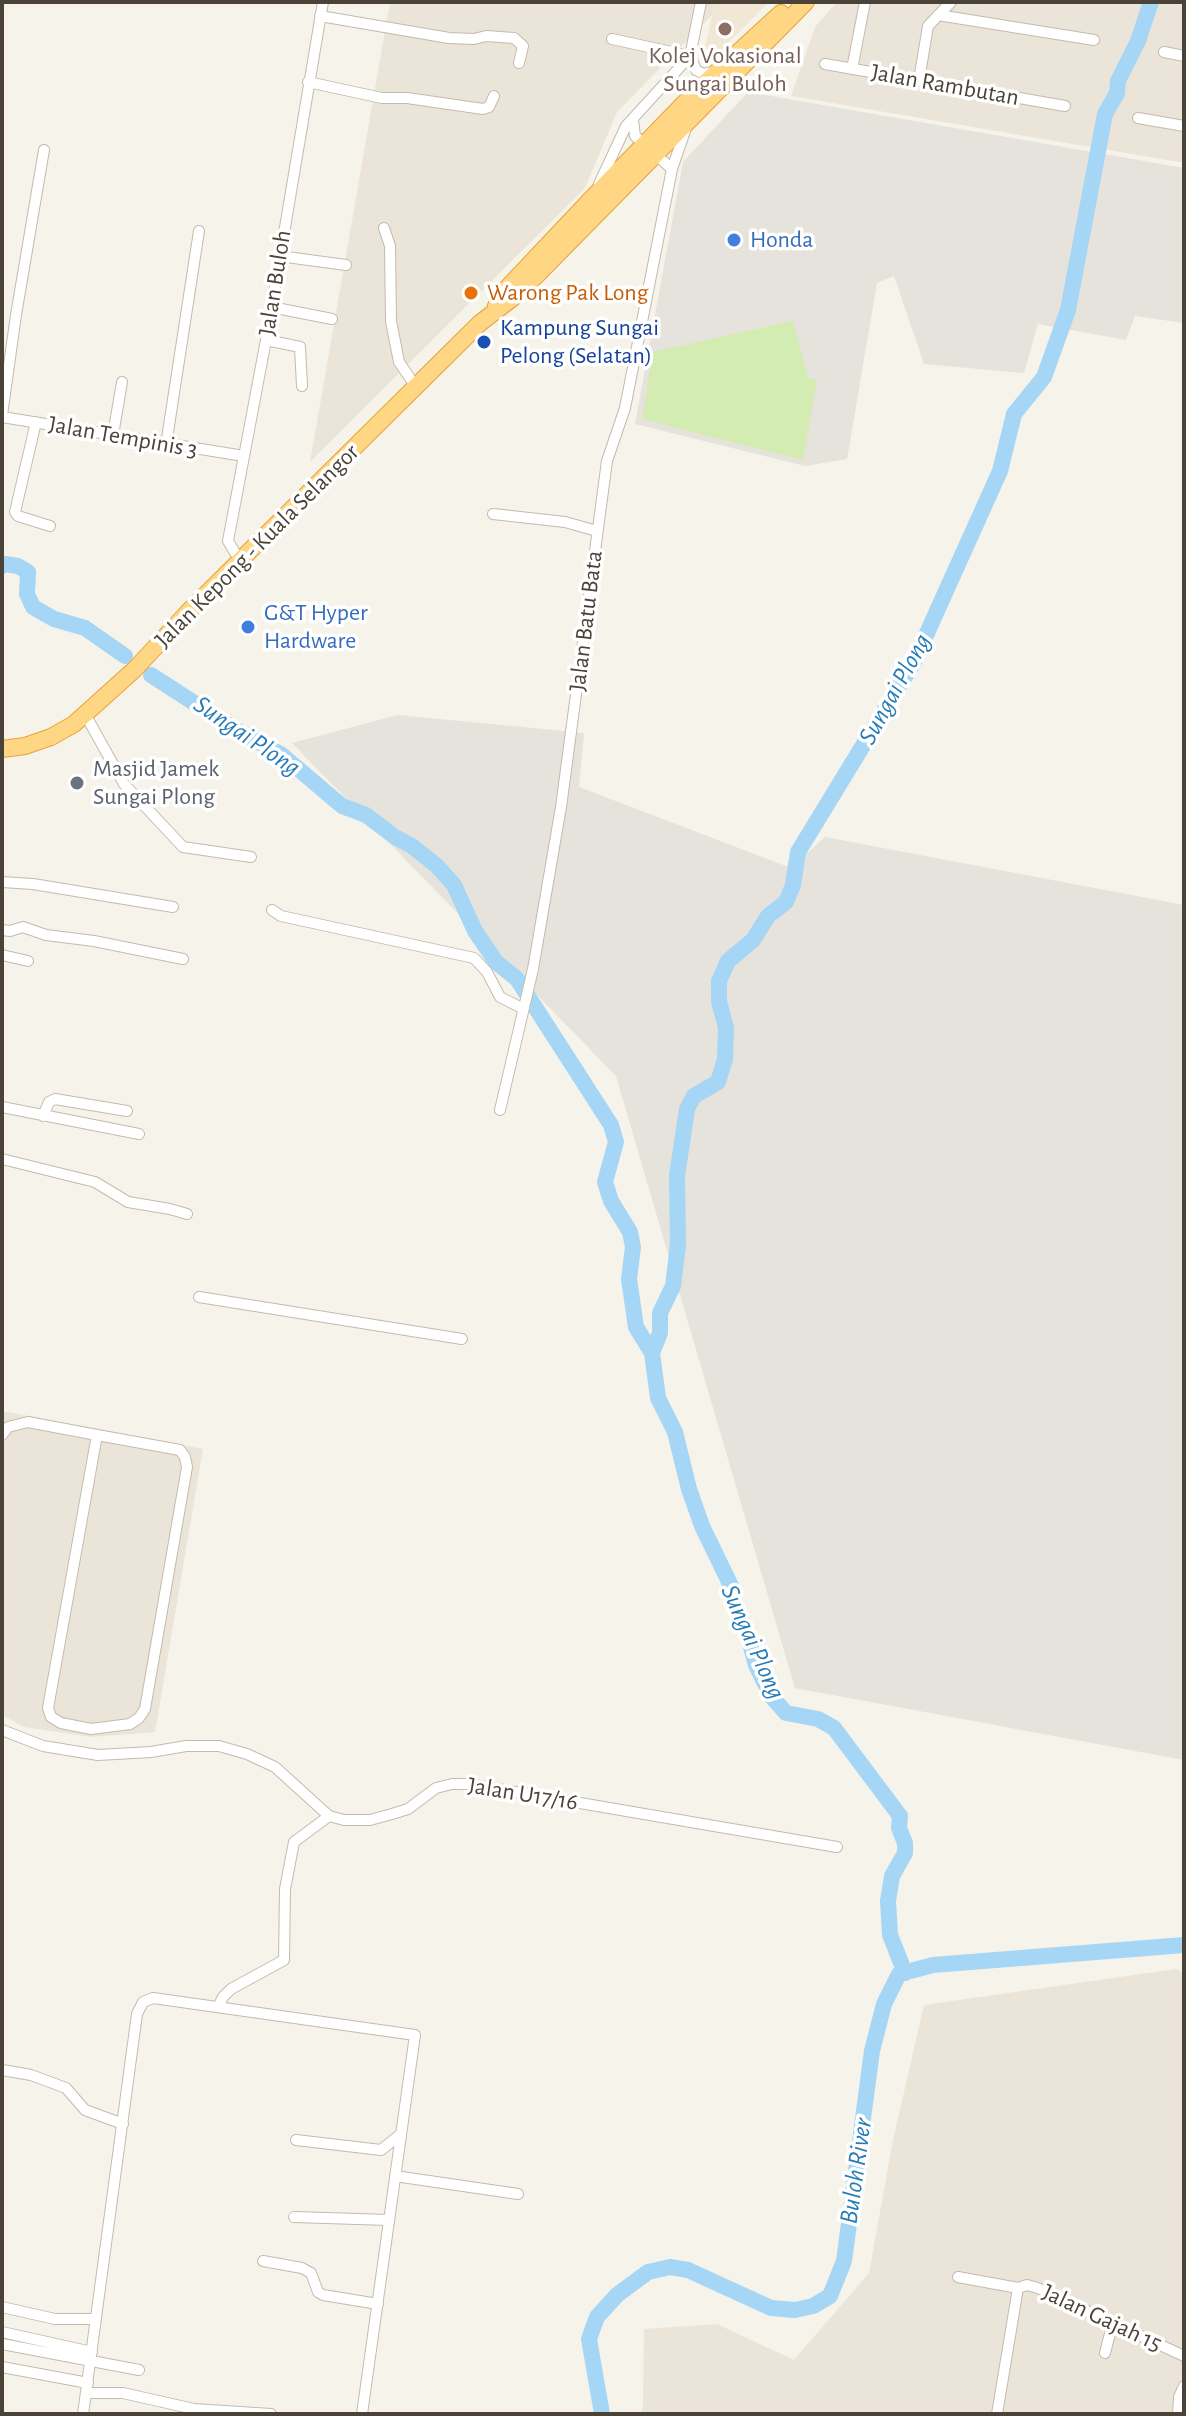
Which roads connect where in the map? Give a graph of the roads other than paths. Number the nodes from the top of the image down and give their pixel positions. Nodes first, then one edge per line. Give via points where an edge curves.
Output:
1 (323, 2) edge
2 (701, 2) edge
3 (793, 2) edge
4 (806, 2) edge
5 (865, 2) edge
6 (951, 2) edge
7 (938, 15) junction
8 (320, 16) junction
9 (612, 39) dead end
10 (1094, 40) dead end
11 (1164, 52) dead end
12 (690, 56) junction
13 (1184, 56) edge
14 (519, 63) dead end
15 (825, 64) dead end
16 (852, 69) junction
17 (717, 71) junction
18 (919, 80) junction
19 (308, 82) junction
20 (494, 96) dead end
21 (1065, 106) dead end
22 (1138, 118) dead end
23 (690, 119) junction
24 (633, 120) junction
25 (1184, 126) edge
26 (650, 149) junction
27 (44, 150) dead end
28 (672, 169) junction
29 (594, 196) junction
30 (384, 228) dead end
31 (199, 231) dead end
32 (279, 256) junction
33 (346, 265) dead end
34 (271, 307) junction
35 (493, 311) junction
36 (332, 319) dead end
37 (266, 340) junction
38 (122, 382) dead end
39 (302, 386) dead end
40 (416, 387) junction
41 (2, 416) edge
42 (36, 422) junction
43 (113, 435) junction
44 (166, 445) junction
45 (244, 456) junction
46 (493, 514) dead end
47 (50, 526) dead end
48 (597, 531) junction
49 (240, 561) junction
50 (85, 714) junction
51 (2, 749) edge
52 (251, 857) dead end
53 (2, 882) edge
54 (173, 907) dead end
55 (272, 910) dead end
56 (2, 930) edge
57 (2, 955) edge
58 (183, 959) dead end
59 (28, 961) dead end
60 (522, 1008) junction
61 (2, 1107) edge
62 (500, 1110) dead end
63 (127, 1111) dead end
64 (43, 1116) junction
65 (139, 1134) dead end
66 (2, 1159) edge
67 (187, 1214) dead end
68 (199, 1297) dead end
69 (462, 1339) dead end
70 (2, 1435) edge
71 (97, 1435) junction
72 (2, 1730) edge
73 (329, 1816) junction
74 (837, 1847) dead end
75 (218, 2007) junction
76 (2, 2070) edge
77 (123, 2124) junction
78 (401, 2134) junction
79 (296, 2140) dead end
80 (395, 2176) junction
81 (518, 2194) dead end
82 (294, 2217) dead end
83 (389, 2220) junction
84 (263, 2261) dead end
85 (958, 2277) dead end
86 (1018, 2288) junction
87 (378, 2304) junction
88 (2, 2307) edge
89 (96, 2319) junction
90 (1113, 2322) junction
91 (2, 2332) edge
92 (2, 2344) edge
93 (1105, 2353) dead end
94 (91, 2356) junction
95 (1184, 2356) edge
96 (2, 2367) edge
97 (139, 2370) dead end
98 (1184, 2386) edge
99 (88, 2388) junction
100 (83, 2414) edge
101 (271, 2414) edge
102 (362, 2414) edge
103 (997, 2414) edge
104 (1178, 2414) edge

1 - 8 street, Jalan Buloh
2 - 12 street
3 - 17 highway, Jalan Kepong - Kuala Selangor
4 - 23 highway, Jalan Kepong - Kuala Selangor
5 - 16 street
6 - 7 street
7 - 10 street
7 - 18 street via 928,26
8 - 14 street via 449,38 514,38 523,46
8 - 19 street, Jalan Buloh
9 - 12 street
11 - 13 street
12 - 17 street via 703,74
12 - 24 street
15 - 16 street, Jalan Rambutan
16 - 18 street, Jalan Rambutan
17 - 26 highway, Jalan Kepong - Kuala Selangor
18 - 21 street, Jalan Rambutan
19 - 20 street via 382,98 483,109
19 - 32 street, Jalan Buloh
22 - 25 street
23 - 26 highway, Jalan Kepong - Kuala Selangor
23 - 28 street, Jalan Batu Bata
24 - 26 street via 635,136
24 - 29 street
26 - 28 street
26 - 29 highway, Jalan Kepong - Kuala Selangor
26 - 35 highway, Jalan Kepong - Kuala Selangor via 540,272
27 - 41 street
28 - 48 street, Jalan Batu Bata via 625,408 607,461
29 - 35 highway, Jalan Kepong - Kuala Selangor via 508,287
30 - 40 street via 399,362
31 - 44 street
32 - 33 street
32 - 34 street, Jalan Buloh
34 - 36 street
34 - 37 street, Jalan Buloh
35 - 40 highway, Jalan Kepong - Kuala Selangor
37 - 39 street via 300,347
37 - 45 street, Jalan Buloh
38 - 43 street
40 - 49 highway, Jalan Kepong - Kuala Selangor
41 - 42 street, Jalan Tempinis 3
42 - 43 street, Jalan Tempinis 3
42 - 47 street via 15,512
43 - 44 street, Jalan Tempinis 3
44 - 45 street, Jalan Tempinis 3
45 - 49 street, Jalan Buloh via 228,541
46 - 48 street
48 - 60 street, Jalan Batu Bata via 570,747
49 - 50 highway, Jalan Kepong - Kuala Selangor
50 - 51 highway, Jalan Kepong - Kuala Selangor via 51,737
50 - 52 street via 124,784 183,847
53 - 54 street
55 - 60 street via 474,958 500,997
56 - 58 street via 23,927
57 - 59 street
60 - 62 street, Jalan Batu Bata
61 - 64 street
63 - 64 street via 55,1099
64 - 65 street
66 - 67 street via 95,1182 128,1202
68 - 69 street
70 - 71 street via 8,1427 28,1422
71 - 71 street via 180,1450 187,1467 145,1709 130,1724 91,1729 61,1723 48,1708
72 - 73 street via 43,1746 98,1755 219,1746 275,1767
73 - 74 street, Jalan U17/16 via 370,1820 408,1809 436,1788 469,1784
73 - 75 street via 294,1842 285,1889 284,1960 231,1989
75 - 77 street via 153,1998 143,2002
75 - 78 street via 415,2035
76 - 77 street via 66,2088 85,2110
77 - 89 street
78 - 79 street via 381,2150
78 - 80 street
80 - 81 street
80 - 83 street
82 - 83 street
83 - 87 street
84 - 87 street via 311,2273 323,2295
85 - 86 street, Jalan Gajah 15
86 - 90 street, Jalan Gajah 15 via 1038,2288
86 - 103 street
87 - 102 street
88 - 89 street via 55,2319
89 - 94 street
90 - 93 street
90 - 95 street, Jalan Gajah 15
91 - 94 street
92 - 94 street
94 - 97 street
94 - 99 street
96 - 99 street
98 - 104 street
99 - 100 street
99 - 101 street via 194,2409

